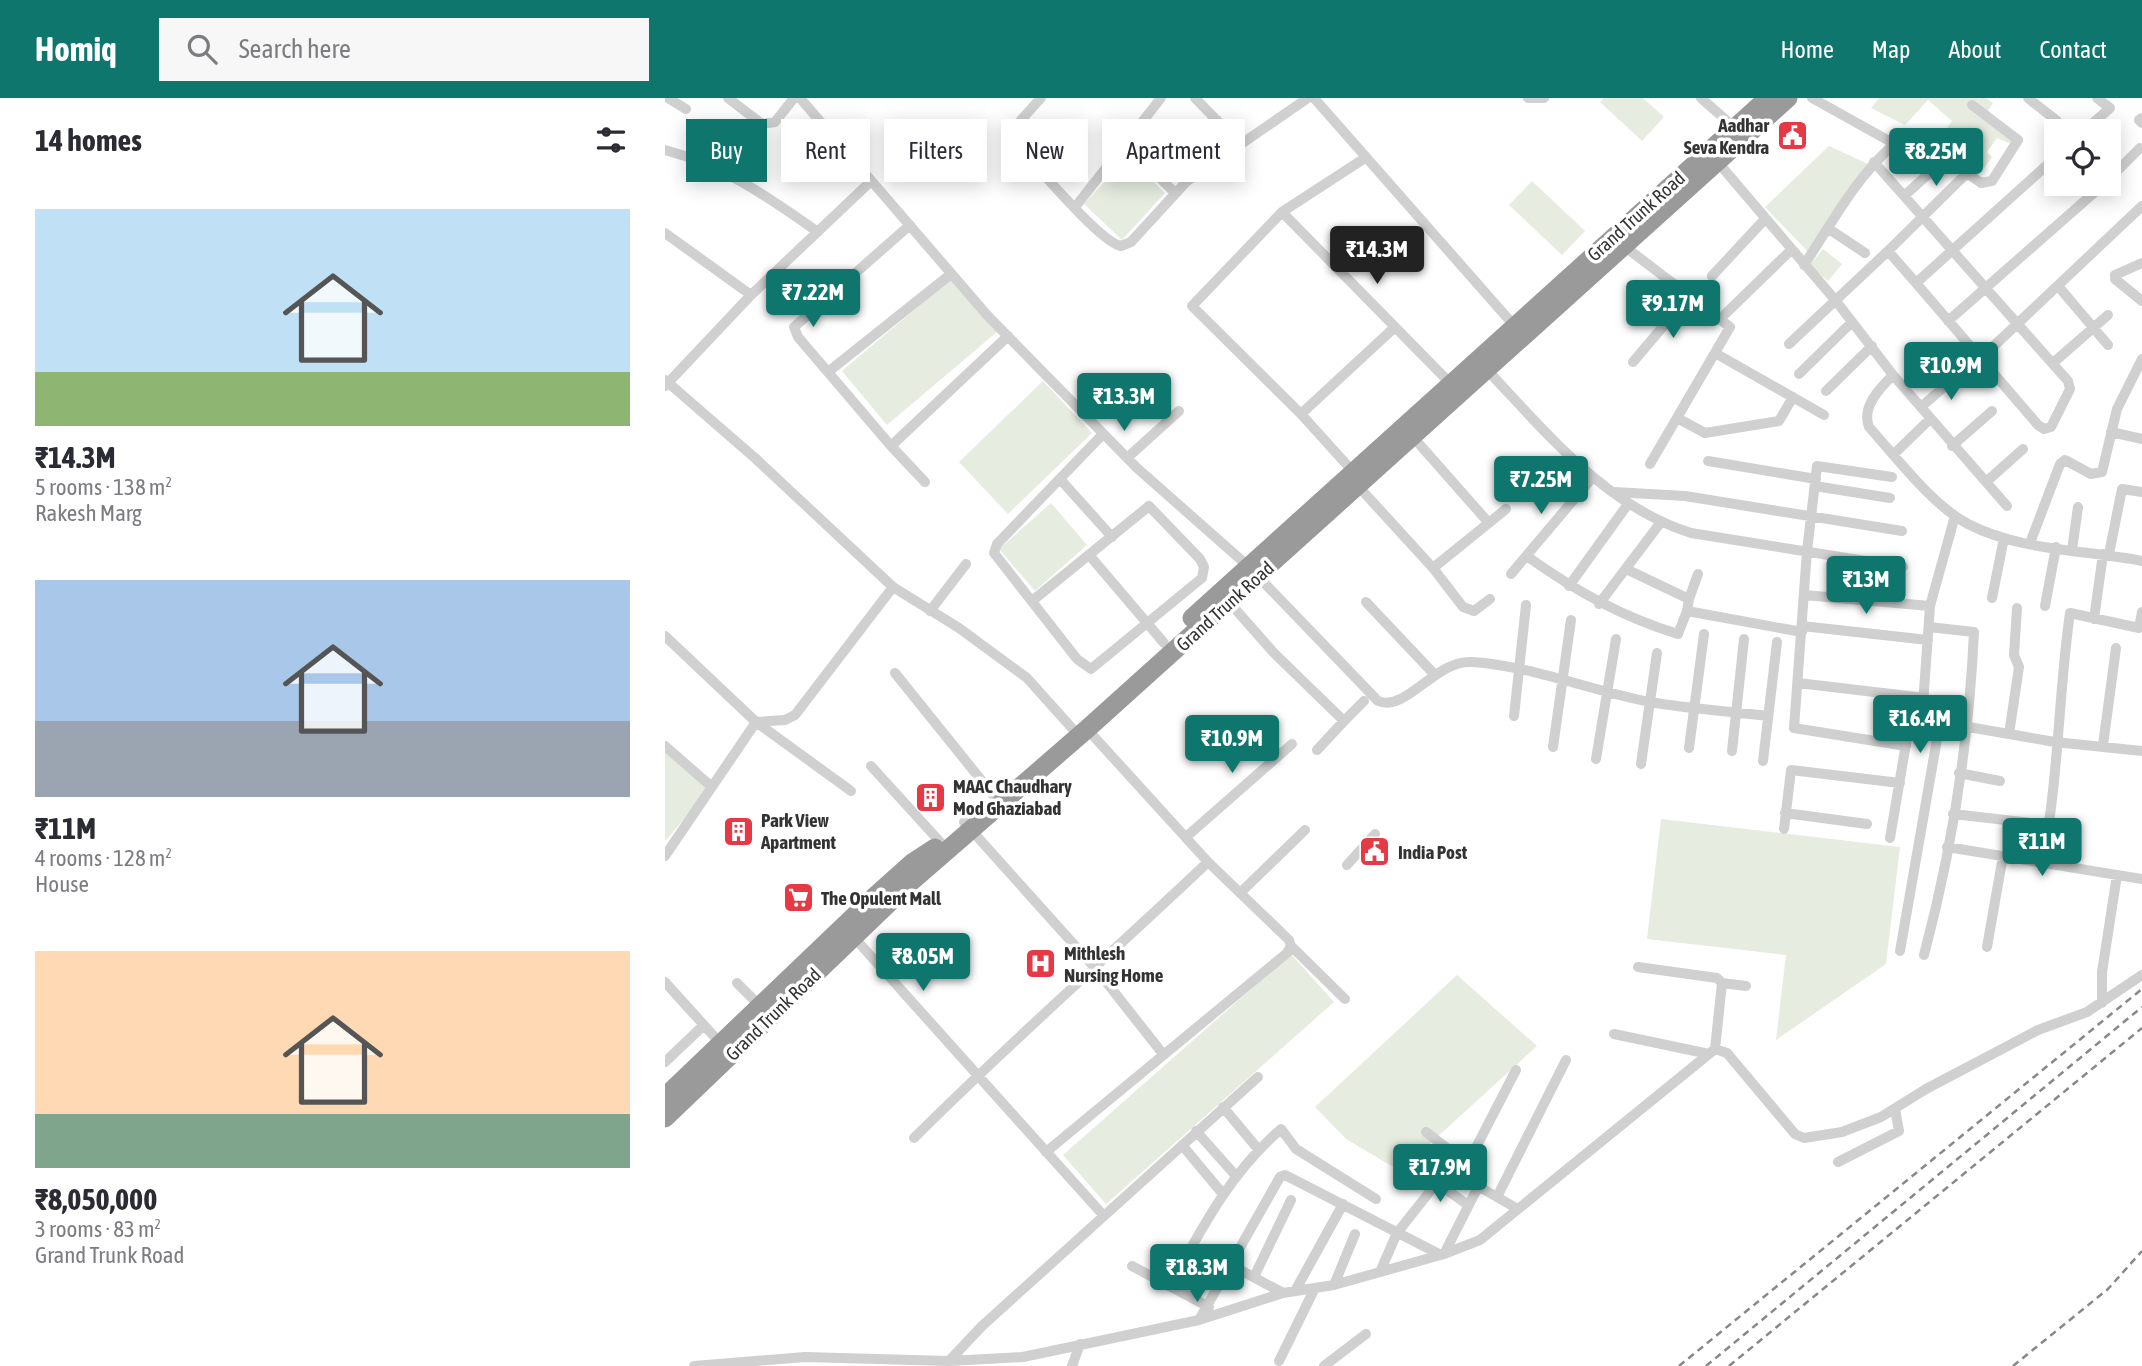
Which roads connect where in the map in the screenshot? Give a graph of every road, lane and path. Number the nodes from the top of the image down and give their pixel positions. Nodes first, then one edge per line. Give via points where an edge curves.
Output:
1 (668, 98) edge
2 (728, 98) edge
3 (794, 98) edge
4 (800, 98) edge
5 (1041, 98) edge
6 (1161, 98) edge
7 (1195, 98) edge
8 (1308, 98) edge
9 (1314, 98) edge
10 (1528, 98) edge
11 (1544, 98) edge
12 (1701, 98) edge
13 (1768, 98) edge
14 (1788, 98) edge
15 (1812, 98) edge
16 (2028, 98) edge
17 (2097, 98) edge
18 (1972, 105) dead end
19 (686, 109) dead end
20 (2142, 118) edge
21 (1022, 119) edge
22 (1145, 119) edge
23 (1216, 119) edge
24 (2054, 119) edge
25 (2098, 119) edge
26 (2142, 123) edge
27 (1735, 128) junction
28 (1912, 134) dead end
29 (1245, 139) edge
30 (2140, 148) edge
31 (665, 150) edge
32 (1713, 157) junction
33 (1946, 158) junction
34 (1365, 159) junction
35 (1874, 162) junction
36 (2121, 167) edge
37 (2044, 168) edge
38 (1102, 173) edge
39 (1968, 173) junction
40 (871, 181) junction
41 (1053, 182) edge
42 (1164, 182) edge
43 (1189, 182) edge
44 (1175, 193) junction
45 (1904, 195) junction
46 (2090, 196) edge
47 (1076, 206) junction
48 (2142, 206) edge
49 (1282, 212) junction
50 (1923, 217) junction
51 (1765, 219) junction
52 (910, 225) junction
53 (1829, 229) junction
54 (818, 232) junction
55 (665, 233) edge
56 (1624, 246) junction
57 (1954, 249) junction
58 (1791, 250) junction
59 (1888, 251) junction
60 (1865, 253) dead end
61 (2142, 263) edge
62 (1804, 265) junction
63 (951, 274) junction
64 (1712, 276) dead end
65 (1916, 283) junction
66 (2058, 286) junction
67 (1987, 287) junction
68 (751, 295) junction
69 (1688, 297) junction
70 (1836, 301) junction
71 (2142, 301) edge
72 (2108, 316) dead end
73 (1719, 320) junction
74 (1948, 321) junction
75 (1853, 322) junction
76 (2019, 324) junction
77 (1395, 327) junction
78 (2092, 328) junction
79 (1519, 331) junction
80 (1008, 336) junction
81 (1789, 344) dead end
82 (2108, 345) dead end
83 (1872, 346) junction
84 (1715, 353) junction
85 (1980, 359) junction
86 (2142, 359) edge
87 (1633, 362) dead end
88 (2053, 363) junction
89 (1487, 370) junction
90 (828, 372) junction
91 (1960, 373) dead end
92 (1799, 374) dead end
93 (1893, 376) junction
94 (2129, 382) junction
95 (666, 383) edge
96 (1450, 383) junction
97 (2142, 384) edge
98 (1826, 391) dead end
99 (1793, 397) junction
100 (1921, 407) junction
101 (1179, 411) dead end
102 (1992, 411) dead end
103 (1301, 414) junction
104 (1824, 415) dead end
105 (1677, 418) junction
106 (1930, 419) junction
107 (2111, 432) junction
108 (1103, 435) junction
109 (1413, 437) junction
110 (2142, 439) edge
111 (891, 446) junction
112 (1952, 446) junction
113 (2023, 449) dead end
114 (1894, 454) junction
115 (1127, 458) junction
116 (1571, 458) junction
117 (1708, 461) dead end
118 (1650, 464) dead end
119 (1892, 477) dead end
120 (1593, 478) junction
121 (1060, 480) junction
122 (1358, 480) junction
123 (925, 482) dead end
124 (1815, 482) junction
125 (1986, 482) junction
126 (1163, 492) junction
127 (1611, 492) junction
128 (2142, 492) edge
129 (1524, 496) dead end
130 (1890, 498) dead end
131 (1628, 504) junction
132 (1149, 506) junction
133 (2007, 506) dead end
134 (2078, 507) dead end
135 (1506, 509) dead end
136 (1811, 514) junction
137 (1955, 516) junction
138 (1488, 522) junction
139 (1661, 522) junction
140 (1902, 531) dead end
141 (1112, 537) junction
142 (2004, 538) junction
143 (2030, 543) junction
144 (2056, 547) junction
145 (2072, 550) junction
146 (1807, 551) junction
147 (2106, 554) junction
148 (1090, 556) junction
149 (1528, 557) junction
150 (2142, 561) edge
151 (966, 564) dead end
152 (1903, 567) dead end
153 (1433, 568) junction
154 (1626, 569) junction
155 (1253, 571) junction
156 (1511, 574) dead end
157 (1698, 574) dead end
158 (1569, 586) junction
159 (893, 587) junction
160 (1804, 595) junction
161 (1992, 598) dead end
162 (1490, 599) dead end
163 (1032, 601) junction
164 (1366, 601) dead end
165 (1229, 602) junction
166 (1599, 604) junction
167 (1526, 605) dead end
168 (1688, 605) junction
169 (1930, 606) junction
170 (2045, 606) dead end
171 (2017, 608) dead end
172 (930, 611) junction
173 (2142, 612) edge
174 (1571, 620) dead end
175 (2094, 620) junction
176 (1147, 623) junction
177 (1929, 627) junction
178 (1802, 629) junction
179 (1704, 634) dead end
180 (665, 636) edge
181 (1616, 639) dead end
182 (1744, 639) dead end
183 (1928, 640) junction
184 (1777, 642) dead end
185 (1164, 643) junction
186 (2116, 648) dead end
187 (1657, 653) dead end
188 (1518, 670) junction
189 (895, 673) dead end
190 (1434, 674) junction
191 (1563, 680) junction
192 (1797, 683) junction
193 (1606, 691) junction
194 (1925, 698) junction
195 (1364, 701) dead end
196 (1650, 702) junction
197 (1693, 708) junction
198 (1737, 712) junction
199 (1514, 716) dead end
200 (1768, 716) junction
201 (1923, 719) junction
202 (1344, 721) junction
203 (756, 722) junction
204 (1940, 722) junction
205 (1967, 727) junction
206 (1079, 730) junction
207 (2009, 734) junction
208 (2055, 742) junction
209 (1292, 744) dead end
210 (665, 746) edge
211 (1906, 746) junction
212 (2103, 746) junction
213 (1553, 747) dead end
214 (1689, 748) dead end
215 (1317, 750) dead end
216 (1732, 751) dead end
217 (2142, 751) edge
218 (1596, 759) dead end
219 (1763, 761) dead end
220 (1641, 764) dead end
221 (871, 766) dead end
222 (1959, 773) junction
223 (2000, 781) dead end
224 (1900, 783) junction
225 (712, 787) junction
226 (851, 791) dead end
227 (994, 796) junction
228 (1785, 813) junction
229 (1953, 814) junction
230 (1867, 824) dead end
231 (2050, 825) junction
232 (968, 826) junction
233 (1784, 829) dead end
234 (1305, 830) dead end
235 (1375, 834) dead end
236 (1186, 837) junction
237 (1891, 838) dead end
238 (941, 843) junction
239 (1947, 848) junction
240 (665, 856) edge
241 (2003, 856) junction
242 (1208, 862) junction
243 (2042, 862) junction
244 (1347, 865) dead end
245 (2117, 875) junction
246 (2142, 879) edge
247 (1240, 893) junction
248 (850, 931) junction
249 (1291, 947) junction
250 (1987, 947) dead end
251 (1900, 951) dead end
252 (1924, 955) dead end
253 (1638, 967) dead end
254 (1096, 969) junction
255 (2142, 975) edge
256 (665, 982) edge
257 (737, 983) dead end
258 (1722, 983) junction
259 (1746, 986) dead end
260 (1345, 999) dead end
261 (2102, 1003) junction
262 (761, 1007) junction
263 (704, 1025) junction
264 (1614, 1034) dead end
265 (722, 1044) junction
266 (1712, 1051) junction
267 (1163, 1054) junction
268 (1566, 1060) dead end
269 (665, 1062) edge
270 (1516, 1070) dead end
271 (976, 1076) junction
272 (1258, 1077) dead end
273 (665, 1097) edge
274 (1223, 1107) junction
275 (1895, 1109) junction
276 (665, 1118) edge
277 (1196, 1131) junction
278 (1426, 1132) dead end
279 (914, 1138) dead end
280 (1182, 1144) junction
281 (1258, 1149) junction
282 (1046, 1152) junction
283 (1463, 1160) junction
284 (1838, 1162) dead end
285 (1407, 1169) dead end
286 (1236, 1175) junction
287 (1437, 1183) junction
288 (1478, 1187) junction
289 (1222, 1193) junction
290 (1497, 1197) junction
291 (1376, 1199) dead end
292 (1291, 1200) dead end
293 (1343, 1205) junction
294 (1468, 1205) junction
295 (1516, 1208) junction
296 (1104, 1216) junction
297 (1397, 1233) junction
298 (1356, 1234) dead end
299 (1443, 1254) junction
300 (1231, 1265) junction
301 (1132, 1266) dead end
302 (1380, 1272) junction
303 (1254, 1277) junction
304 (1334, 1285) junction
305 (1170, 1286) junction
306 (1315, 1288) junction
307 (1289, 1292) junction
308 (1209, 1307) junction
309 (1199, 1320) junction
310 (1366, 1334) dead end
311 (1080, 1344) junction
312 (949, 1361) junction
313 (1279, 1361) dead end
314 (694, 1366) edge
315 (1072, 1366) edge
316 (1324, 1366) edge

1 - 19 street
2 - 3 street via 762,124 775,122
4 - 40 street
5 - 21 street
6 - 22 street
7 - 23 street
8 - 29 street
9 - 34 street
10 - 11 street
12 - 27 street
13 - 27 highway, Grand Trunk Road
14 - 32 highway, Grand Trunk Road
15 - 35 street via 1891,142
16 - 24 street
17 - 25 street via 2110,108
18 - 39 street via 2018,140 1992,181 1981,183
20 - 26 street
27 - 32 highway, Grand Trunk Road
28 - 33 street
30 - 36 street
31 - 54 street via 736,177
32 - 51 street
32 - 56 highway, Grand Trunk Road
32 - 79 highway, Grand Trunk Road
33 - 39 street
33 - 45 street
34 - 49 street
34 - 79 street
35 - 45 street
35 - 53 street
37 - 57 street
38 - 47 street
39 - 50 street
40 - 52 street
40 - 54 street
41 - 47 street
42 - 44 street
43 - 44 street
44 - 47 street via 1131,242 1121,246 1110,241
45 - 50 street
46 - 67 street
48 - 66 street
49 - 77 street
49 - 103 street via 1192,306
50 - 57 street
50 - 59 street
51 - 58 street
51 - 64 street
52 - 63 street
52 - 90 street via 794,327
53 - 60 street
53 - 62 street
54 - 68 street
55 - 68 street
56 - 69 street
56 - 79 highway, Grand Trunk Road
57 - 65 street
57 - 67 street
58 - 62 street
58 - 73 street
59 - 65 street
59 - 70 street
61 - 71 street via 2115,279
62 - 70 street
63 - 80 street
63 - 90 street
65 - 74 street
66 - 76 street
66 - 78 street
67 - 74 street
67 - 76 street
68 - 95 street
69 - 73 street
69 - 87 street
70 - 75 street
70 - 81 street
72 - 78 street
73 - 84 street via 1730,327
74 - 85 street
75 - 83 street
75 - 92 street
76 - 85 street
76 - 88 street
77 - 96 street
77 - 103 street
78 - 82 street
78 - 88 street
79 - 89 highway, Grand Trunk Road
79 - 96 highway, Grand Trunk Road
80 - 108 street
80 - 111 street
83 - 93 street
83 - 98 street
84 - 99 street
84 - 105 street
85 - 88 street via 2044,429 2051,427 2070,389
86 - 94 street
89 - 109 highway, Grand Trunk Road
89 - 116 street
90 - 111 street
91 - 100 street
93 - 100 street
93 - 114 street via 1874,396 1866,418
94 - 97 street
94 - 107 street
95 - 159 street via 755,458
96 - 122 highway, Grand Trunk Road
99 - 104 street
99 - 105 street via 1779,421 1767,424 1705,433
100 - 106 street
101 - 115 street
102 - 112 street
103 - 122 street
105 - 118 street
106 - 112 street
106 - 114 street
107 - 110 street
107 - 143 street via 2102,472 2091,474 2065,460 2060,464
108 - 115 street
108 - 121 street
109 - 122 highway, Grand Trunk Road
109 - 138 street
111 - 123 street
112 - 125 street
113 - 125 street
114 - 137 street
115 - 126 street
116 - 120 street
116 - 129 street
117 - 124 street
119 - 124 street via 1817,466
120 - 127 street
120 - 149 street
121 - 141 street
121 - 163 street via 997,544 994,553
122 - 153 street
122 - 155 highway, Grand Trunk Road
124 - 130 street
124 - 136 street
125 - 133 street
126 - 132 street
126 - 155 street
127 - 131 street
127 - 136 street via 1685,496
128 - 147 street via 2122,489
131 - 139 street
131 - 158 street
132 - 141 street
132 - 176 street via 1204,567 1202,578
134 - 145 street
135 - 138 street
136 - 140 street
136 - 146 street
137 - 142 street
137 - 169 street
138 - 153 street
139 - 146 street via 1691,533
139 - 154 street
141 - 148 street
142 - 143 street
142 - 161 street
143 - 144 street
144 - 145 street
144 - 170 street
145 - 147 street
146 - 152 street
146 - 160 street
147 - 150 street
147 - 175 street
148 - 163 street
148 - 176 street
149 - 156 street
149 - 158 street
151 - 172 street
153 - 162 street via 1463,607 1473,611
154 - 166 street
154 - 168 street
155 - 165 highway, Grand Trunk Road
155 - 185 highway, Grand Trunk Road
155 - 190 street via 1378,701 1397,702
157 - 168 street
158 - 166 street
159 - 172 street
159 - 203 street via 795,715
160 - 169 street
160 - 178 street
163 - 176 street via 1077,659 1091,669
164 - 190 street
165 - 202 street
165 - 206 highway, Grand Trunk Road
166 - 168 street via 1678,634
167 - 188 street
168 - 178 street
169 - 177 street
171 - 207 street via 2014,655 2019,667
172 - 206 street via 1004,659
173 - 175 street via 2139,628
174 - 191 street
175 - 208 street via 2070,613
176 - 185 street
177 - 183 street
177 - 205 street via 1974,632
178 - 183 street
178 - 192 street
179 - 197 street
180 - 203 street
181 - 193 street
182 - 198 street
183 - 194 street
184 - 200 street
185 - 206 highway, Grand Trunk Road
186 - 212 street
187 - 196 street
188 - 190 street via 1455,662
188 - 191 street
188 - 199 street
189 - 227 street
191 - 193 street
191 - 213 street
192 - 194 street
192 - 211 street via 1794,728
193 - 196 street
193 - 218 street
194 - 201 street
195 - 202 street
196 - 197 street
196 - 220 street
197 - 198 street
197 - 214 street
198 - 200 street
198 - 216 street
200 - 219 street
201 - 204 street
201 - 211 street via 1912,720
202 - 215 street
203 - 225 street
203 - 226 street
204 - 205 street
204 - 251 street
205 - 207 street
205 - 222 street
206 - 227 highway, Grand Trunk Road
206 - 232 highway, Grand Trunk Road
206 - 236 street
207 - 208 street
208 - 212 street
208 - 231 street
209 - 236 street
210 - 225 street
211 - 224 street
212 - 217 street
221 - 238 street
222 - 223 street
222 - 229 street
224 - 228 street via 1791,770
224 - 237 street
225 - 240 street
227 - 232 highway, Grand Trunk Road
228 - 230 street
228 - 233 street
229 - 231 street
229 - 239 street
231 - 243 street
232 - 238 highway, Grand Trunk Road
232 - 248 highway, Grand Trunk Road
232 - 254 street
234 - 247 street
235 - 244 street
236 - 242 street
238 - 248 highway, Grand Trunk Road via 912,863
239 - 241 street
239 - 252 street
241 - 243 street
241 - 250 street
242 - 247 street
242 - 254 street
243 - 245 street
245 - 246 street
245 - 261 street via 2102,972
247 - 249 street
248 - 262 highway, Grand Trunk Road
248 - 271 street
248 - 276 highway, Grand Trunk Road
249 - 260 street
249 - 267 street
253 - 258 street via 1717,978
254 - 267 street
254 - 271 street
255 - 261 street
256 - 263 street
257 - 262 street
258 - 259 street
258 - 266 street
261 - 275 street via 2003,1048
262 - 265 highway, Grand Trunk Road
263 - 265 street
263 - 269 street
264 - 266 street
265 - 273 highway, Grand Trunk Road
266 - 275 street via 1727,1053 1787,1128 1804,1138 1842,1132
266 - 295 street
267 - 282 street
268 - 290 street
270 - 283 street
271 - 279 street
271 - 282 street
272 - 274 street
274 - 277 street
274 - 281 street
275 - 284 street via 1899,1131
277 - 280 street
277 - 286 street
278 - 283 street
280 - 289 street
280 - 296 street
281 - 286 street
281 - 291 street via 1281,1129 1296,1149
282 - 296 street
283 - 287 street
283 - 288 street via 1475,1170 1471,1182
285 - 287 street
286 - 289 street
287 - 294 street
287 - 297 street
288 - 290 street
288 - 294 street
289 - 305 street
290 - 295 street
292 - 303 street
293 - 297 street
293 - 300 street via 1290,1176 1280,1177
293 - 307 street
294 - 299 street
295 - 299 street via 1474,1244
296 - 312 street
297 - 299 street
297 - 302 street
298 - 304 street
299 - 302 street
300 - 303 street
300 - 308 street
301 - 305 street
302 - 304 street
303 - 307 street
304 - 306 street
305 - 308 street
306 - 307 street
306 - 313 street
307 - 309 street
308 - 309 street
309 - 311 street
310 - 316 street
311 - 312 street via 1023,1357
311 - 315 street
312 - 314 street via 805,1357

